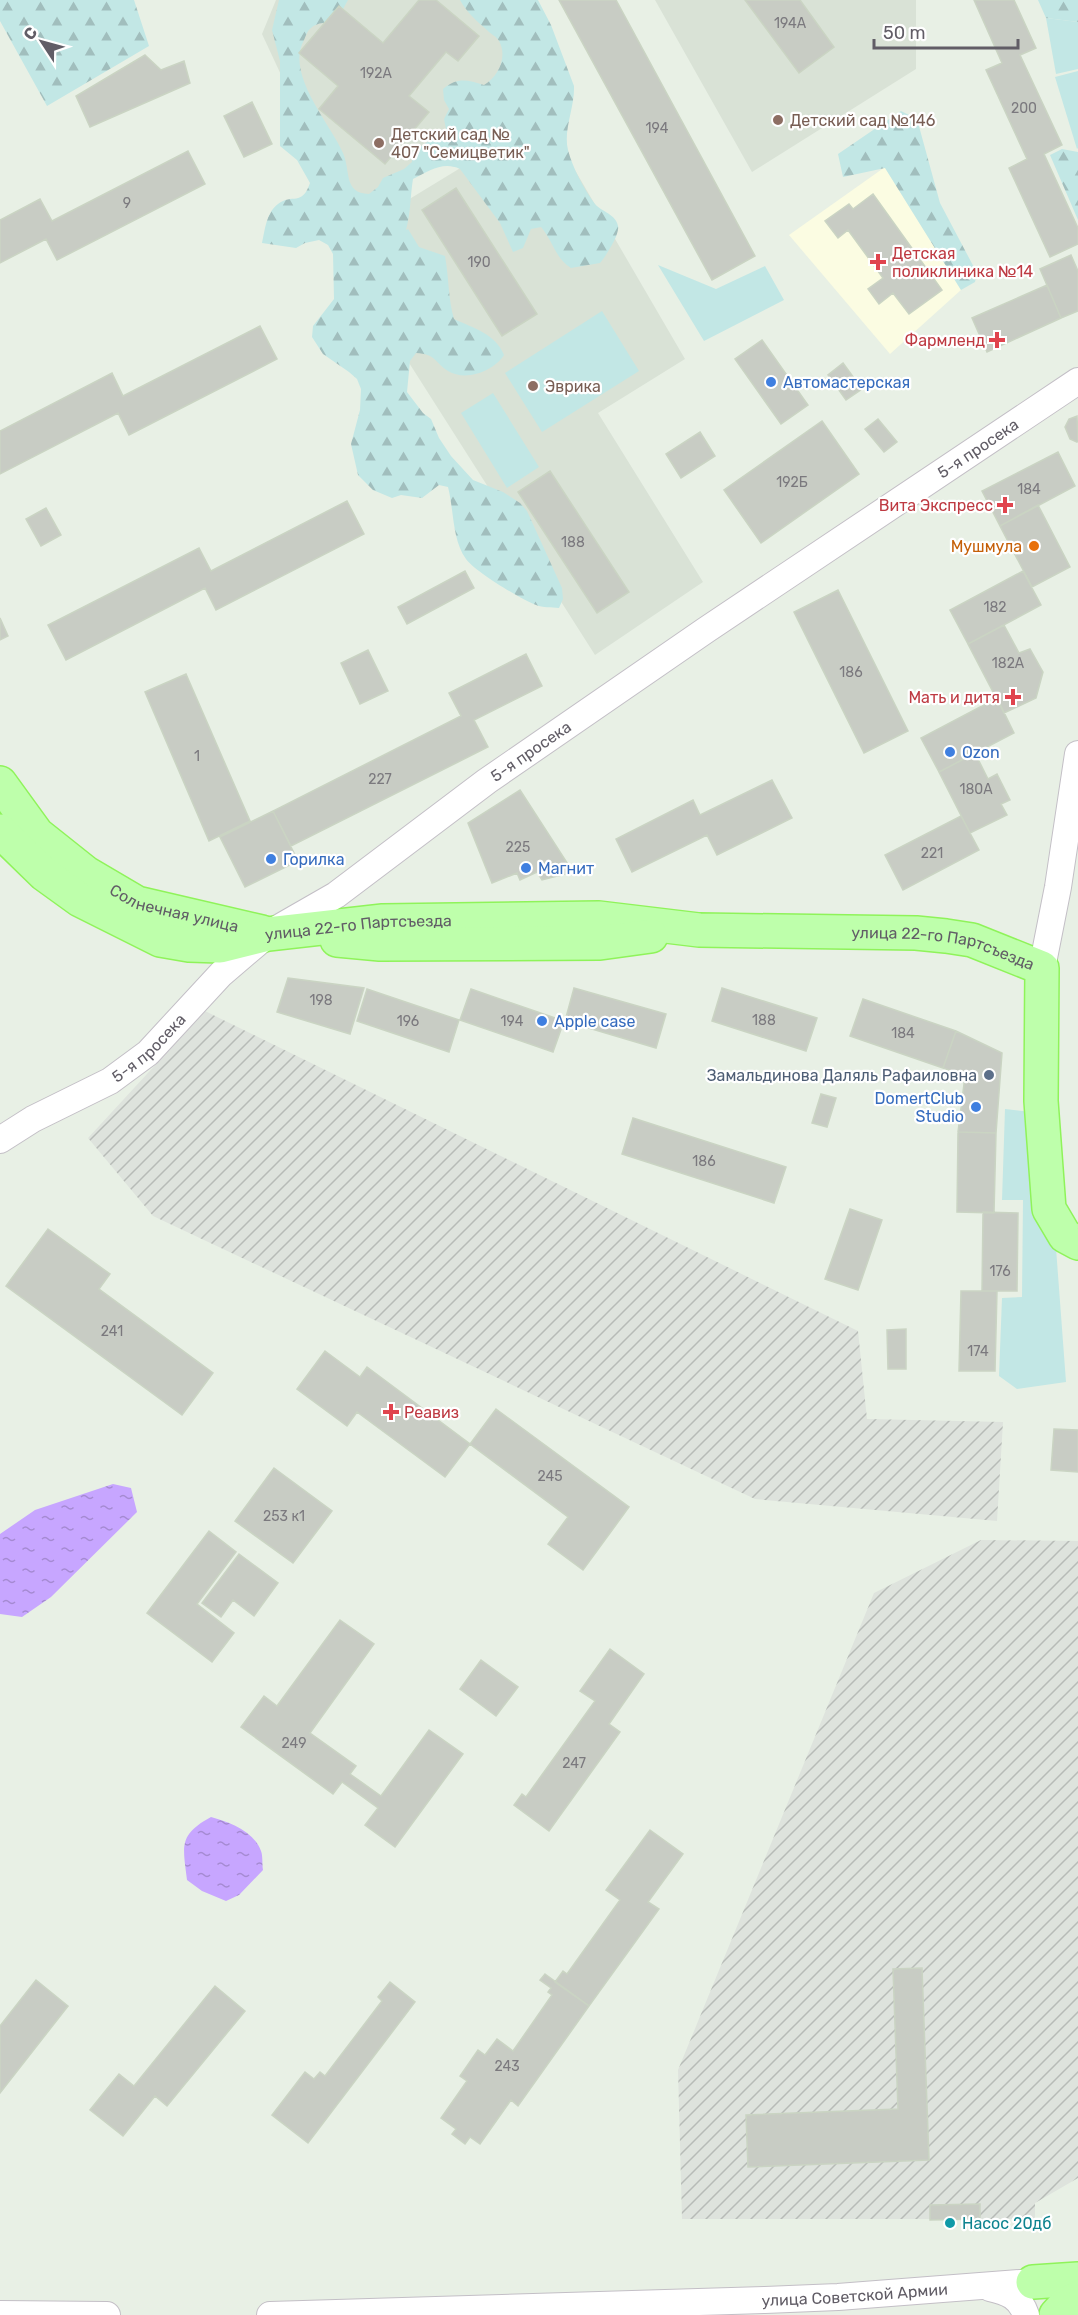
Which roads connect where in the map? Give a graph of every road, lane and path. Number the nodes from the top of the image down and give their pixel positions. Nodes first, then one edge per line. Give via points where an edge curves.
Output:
1 (1078, 381) edge
2 (1078, 754) edge
3 (0, 783) edge
4 (0, 831) edge
5 (268, 934) junction
6 (1042, 968) junction
7 (0, 1140) edge
8 (1078, 1243) edge
9 (1078, 2278) edge
10 (1033, 2282) joint
11 (978, 2286) junction
12 (1078, 2298) edge
13 (0, 2314) edge
14 (107, 2315) edge
15 (270, 2315) edge
16 (1026, 2315) edge
17 (1056, 2315) edge

1 - 5 street, 5-я просека via 487,781 336,895
2 - 6 street
3 - 5 main road, Солнечная улица via 37,834 86,873 137,903
4 - 5 main road, Солнечная улица via 44,874 81,900 160,940 220,946
5 - 6 main road, улица 22-го Партсъезда via 380,945 600,943 699,930 916,933 972,940
5 - 7 street, 5-я просека via 221,974 148,1053 110,1081
6 - 8 main road, улица 22-го Партсъезда via 1041,1101 1048,1209 1065,1236
9 - 10 main road, улица Советской Армии
10 - 11 street, улица Советской Армии
11 - 15 street, улица Советской Армии via 765,2300
11 - 16 street via 1014,2296
12 - 17 main road
13 - 14 street

